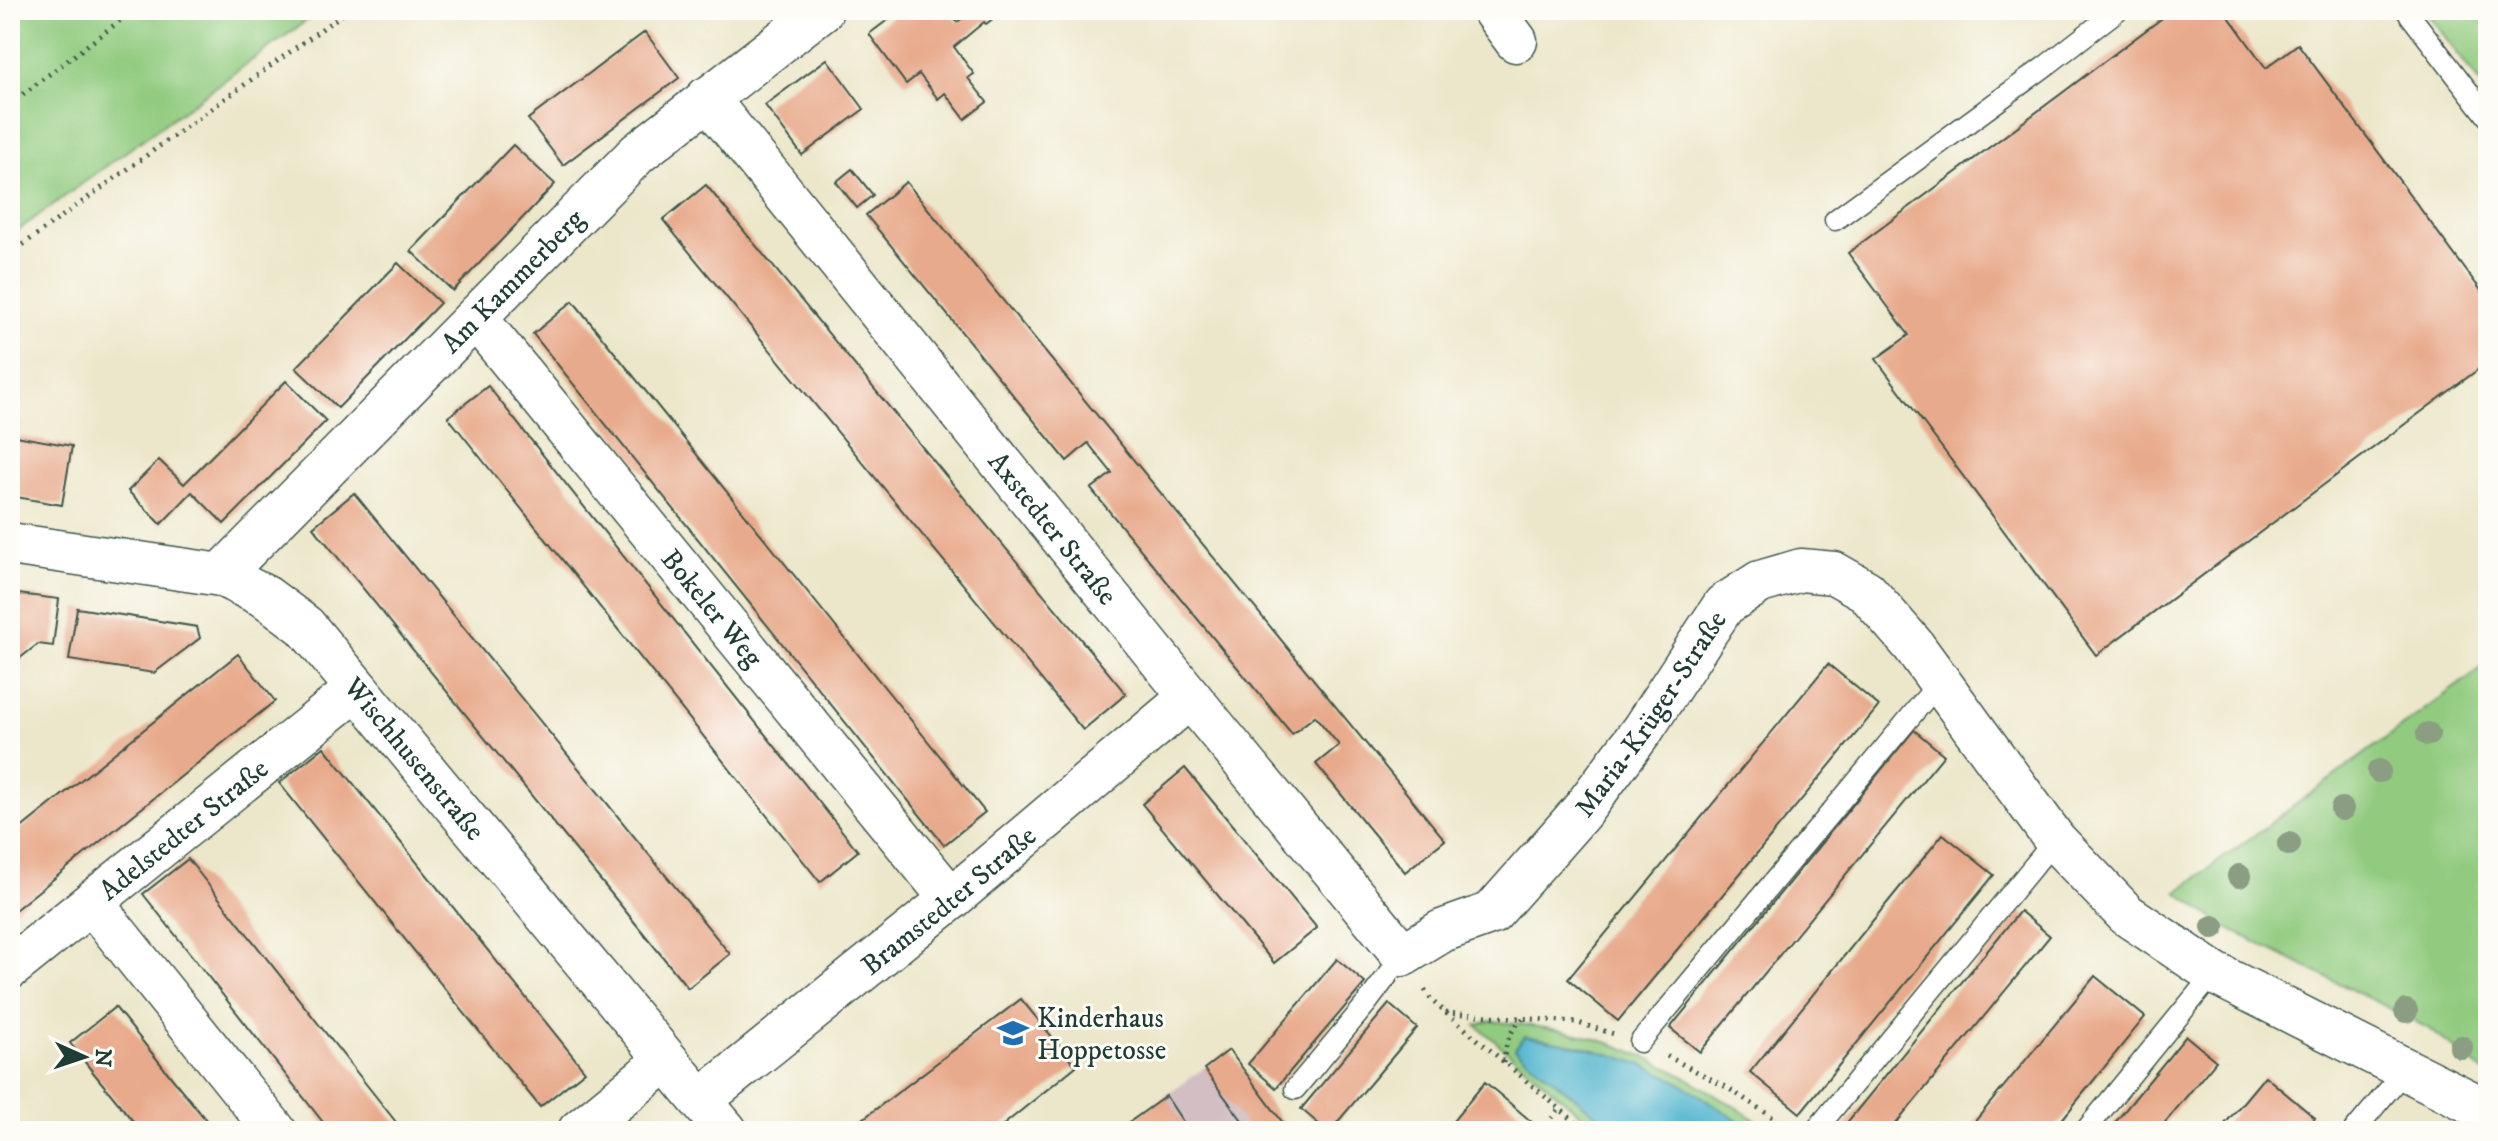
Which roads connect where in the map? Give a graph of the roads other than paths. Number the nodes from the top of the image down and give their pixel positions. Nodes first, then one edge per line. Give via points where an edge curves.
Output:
1 (822, 10) edge
2 (2118, 10) edge
3 (2406, 10) edge
4 (707, 98) junction
5 (2488, 117) edge
6 (1835, 220) dead end
7 (476, 318) junction
8 (10, 544) edge
9 (221, 575) junction
10 (1941, 680) junction
11 (357, 689) junction
12 (1190, 697) junction
13 (2055, 840) junction
14 (951, 899) junction
15 (92, 903) junction
16 (1403, 955) junction
17 (10, 968) edge
18 (2214, 973) junction
19 (1640, 1042) dead end
20 (666, 1060) junction
21 (2407, 1068) junction
22 (1295, 1089) dead end
23 (2488, 1111) edge
24 (714, 1116) edge
25 (275, 1131) edge
26 (579, 1131) edge
27 (1815, 1131) edge
28 (2085, 1131) edge
29 (2354, 1131) edge

1 - 4 street, Am Kammerberg
2 - 6 lane
3 - 5 lane
4 - 7 street, Am Kammerberg via 638,153
4 - 12 street, Axstedter Straße
7 - 9 street, Am Kammerberg
7 - 14 street, Bokeler Weg
8 - 9 street, Wischhusenstraße
9 - 11 street, Wischhusenstraße via 266,597 305,626
10 - 13 street, Maria-Krüger-Straße
10 - 16 street, Maria-Krüger-Straße via 1866,591 1834,573 1801,570 1760,582 1724,605 1581,812 1492,913 1442,931
10 - 19 lane
11 - 15 street, Adelstedter Straße
11 - 20 street, Wischhusenstraße
12 - 14 street, Bramstedter Straße
12 - 16 street, Axstedter Straße
13 - 18 street, Maria-Krüger-Straße via 2127,915
13 - 27 lane
14 - 24 street, Bramstedter Straße
15 - 17 street, Adelstedter Straße
15 - 25 street
16 - 22 lane
18 - 21 street, Maria-Krüger-Straße
18 - 28 lane
20 - 24 street, Wischhusenstraße
20 - 26 street
21 - 23 street, Maria-Krüger-Straße
21 - 29 lane

